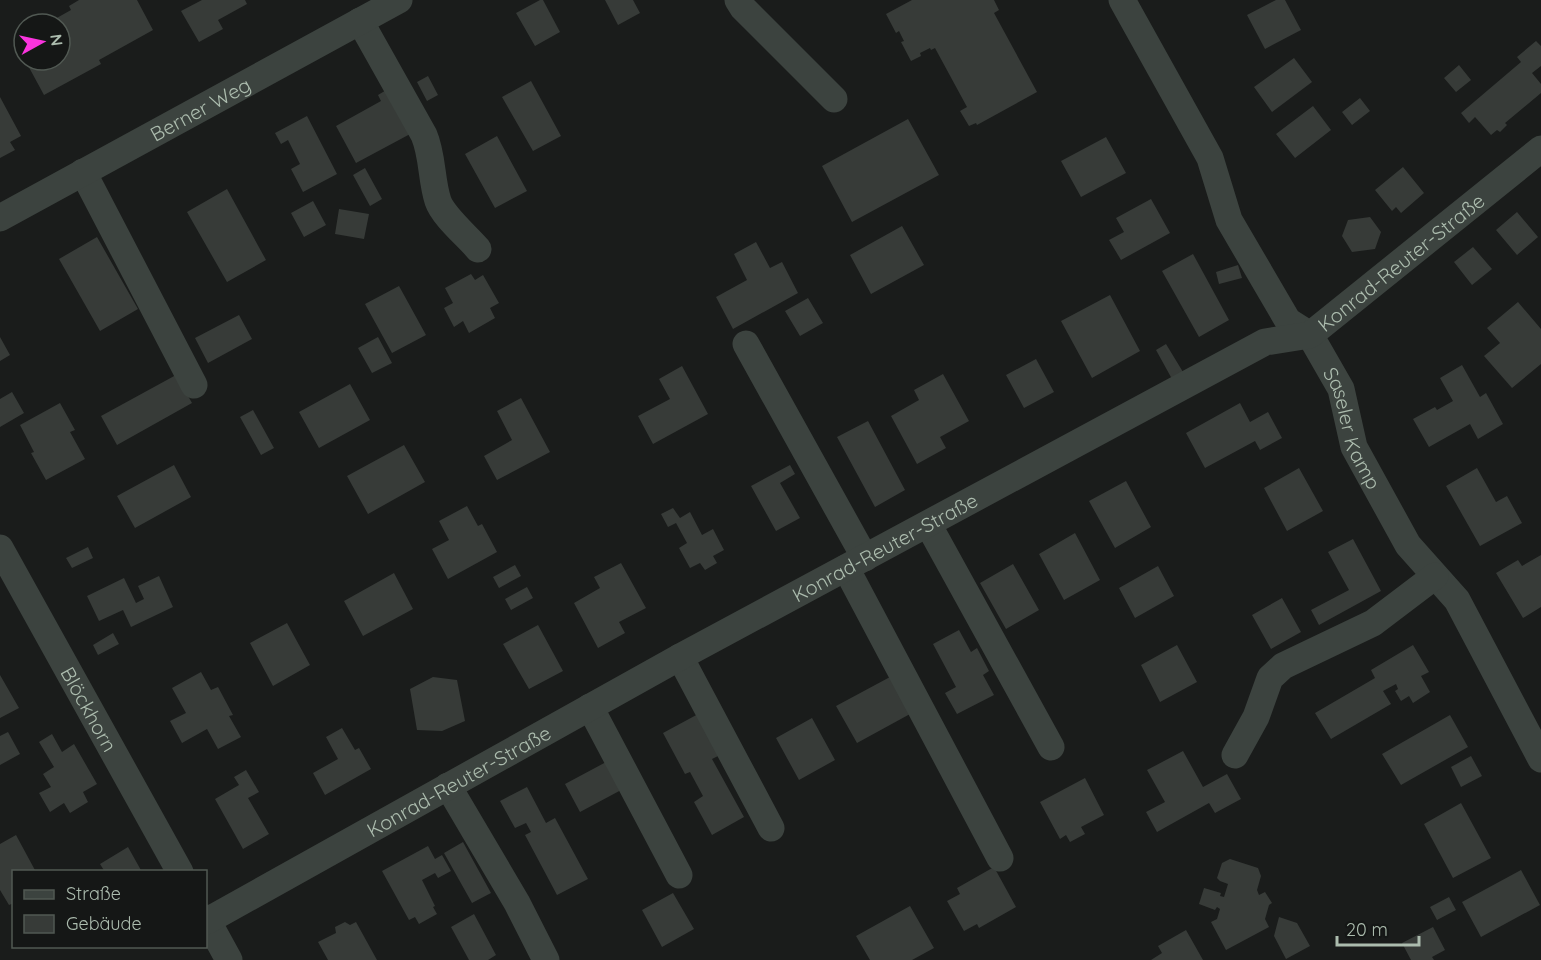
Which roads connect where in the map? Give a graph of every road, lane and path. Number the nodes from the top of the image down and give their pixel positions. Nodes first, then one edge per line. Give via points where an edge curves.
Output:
1 (399, 0) edge
2 (738, 0) edge
3 (1122, 0) edge
4 (360, 21) junction
5 (834, 99) dead end
6 (1541, 149) edge
7 (83, 172) junction
8 (0, 218) edge
9 (478, 249) dead end
10 (1310, 335) junction
11 (746, 344) dead end
12 (194, 385) dead end
13 (928, 524) junction
14 (0, 548) edge
15 (855, 563) junction
16 (1435, 576) junction
17 (680, 657) junction
18 (590, 707) junction
19 (1051, 747) dead end
20 (1235, 755) dead end
21 (1541, 759) edge
22 (448, 786) junction
23 (771, 828) dead end
24 (1000, 858) dead end
25 (179, 870) edge
26 (679, 874) dead end
27 (207, 918) edge
28 (207, 921) edge
29 (223, 958) edge
30 (546, 960) edge

1 - 4 street, Berner Weg
2 - 5 street
3 - 10 street, Saseler Kamp via 1210,158 1229,220 1288,321
4 - 7 street, Berner Weg
4 - 9 street via 424,135 440,205
6 - 10 street, Konrad-Reuter-Straße
7 - 8 street, Berner Weg
7 - 12 street
10 - 13 street, Konrad-Reuter-Straße via 1265,342
10 - 16 street, Saseler Kamp via 1341,388 1354,447 1408,545
11 - 15 street
13 - 15 street, Konrad-Reuter-Straße
13 - 19 street
14 - 25 street, Blöckhorn
15 - 17 street, Konrad-Reuter-Straße
15 - 24 street
16 - 20 street via 1373,623 1283,666 1269,678 1256,717
16 - 21 street, Saseler Kamp via 1457,600
17 - 18 street, Konrad-Reuter-Straße
17 - 23 street
18 - 22 street, Konrad-Reuter-Straße
18 - 26 street
22 - 27 street, Konrad-Reuter-Straße
22 - 30 street
28 - 29 street

